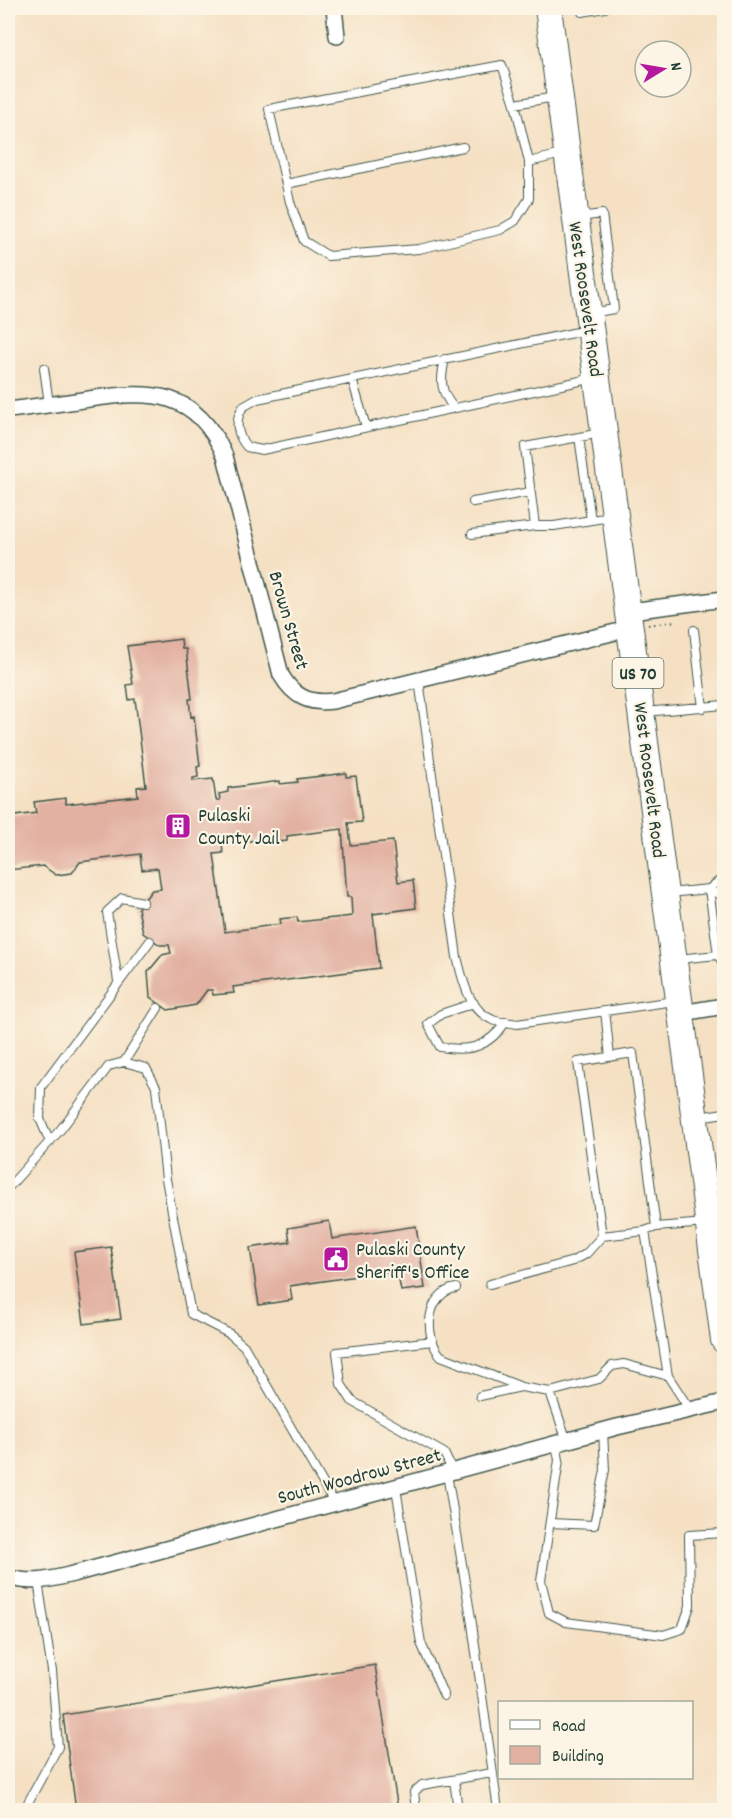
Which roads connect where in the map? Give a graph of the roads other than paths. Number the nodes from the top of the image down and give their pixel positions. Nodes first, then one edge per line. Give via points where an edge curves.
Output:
1 (334, 8) edge
2 (548, 8) edge
3 (581, 8) edge
4 (605, 8) edge
5 (337, 36) dead end
6 (560, 96) junction
7 (515, 104) junction
8 (463, 147) dead end
9 (568, 152) junction
10 (529, 162) junction
11 (286, 184) junction
12 (591, 321) junction
13 (445, 359) junction
14 (44, 368) dead end
15 (598, 377) junction
16 (352, 379) junction
17 (49, 404) junction
18 (454, 408) junction
19 (8, 410) edge
20 (366, 427) junction
21 (606, 432) junction
22 (579, 437) junction
23 (530, 492) junction
24 (473, 502) dead end
25 (617, 516) junction
26 (591, 520) junction
27 (535, 526) junction
28 (472, 534) dead end
29 (724, 598) edge
30 (631, 620) junction
31 (694, 630) dead end
32 (419, 680) junction
33 (724, 705) edge
34 (703, 708) junction
35 (643, 712) junction
36 (724, 877) edge
37 (709, 889) junction
38 (666, 893) junction
39 (724, 896) edge
40 (143, 902) dead end
41 (150, 940) dead end
42 (675, 960) junction
43 (722, 960) edge
44 (118, 981) junction
45 (474, 1002) junction
46 (681, 1006) junction
47 (724, 1006) edge
48 (158, 1008) dead end
49 (605, 1011) junction
50 (506, 1022) junction
51 (610, 1057) junction
52 (124, 1062) junction
53 (724, 1113) edge
54 (695, 1117) junction
55 (50, 1142) junction
56 (8, 1188) edge
57 (717, 1222) edge
58 (656, 1227) junction
59 (645, 1231) junction
60 (602, 1236) junction
61 (490, 1284) dead end
62 (456, 1288) dead end
63 (724, 1340) edge
64 (433, 1341) junction
65 (668, 1376) junction
66 (521, 1387) junction
67 (550, 1392) junction
68 (480, 1396) dead end
69 (724, 1402) edge
70 (690, 1410) junction
71 (603, 1431) junction
72 (561, 1443) junction
73 (450, 1473) junction
74 (396, 1488) junction
75 (335, 1504) junction
76 (550, 1523) junction
77 (724, 1533) edge
78 (38, 1581) junction
79 (11, 1582) edge
80 (444, 1696) dead end
81 (492, 1773) junction
82 (454, 1780) junction
83 (24, 1810) edge
84 (416, 1810) edge
85 (458, 1810) edge
86 (498, 1810) edge

1 - 5 street
2 - 6 main road, West Roosevelt Road / US 70
3 - 4 lane via 582,12
6 - 7 lane
6 - 9 main road, West Roosevelt Road / US 70
7 - 10 lane
7 - 11 lane via 502,65 269,109
8 - 11 lane
9 - 10 lane
9 - 12 main road, West Roosevelt Road / US 70
10 - 11 lane via 529,199 515,221 500,230 419,249 328,256 304,241
12 - 13 lane
12 - 15 main road, West Roosevelt Road / US 70
13 - 16 lane
13 - 18 lane via 442,388
14 - 17 lane
15 - 18 lane
15 - 21 main road, West Roosevelt Road / US 70
16 - 20 lane
16 - 20 lane via 250,402 237,420 241,438 247,447 257,451
17 - 19 street, Brown Street
17 - 32 street, Brown Street via 146,393 182,404 209,426 225,456 279,669 295,693 318,703
18 - 20 lane
21 - 22 lane
21 - 25 main road, West Roosevelt Road / US 70
22 - 23 lane via 525,447
22 - 26 lane
23 - 24 lane
23 - 27 lane
25 - 26 lane
25 - 30 main road, West Roosevelt Road / US 70
26 - 27 lane
27 - 28 lane
29 - 30 street, Brown Street
30 - 32 street, Brown Street
30 - 35 main road, West Roosevelt Road / US 70
31 - 34 lane
32 - 45 lane via 457,957 467,993
33 - 34 lane
34 - 35 lane
35 - 38 main road, West Roosevelt Road / US 70
36 - 37 lane
37 - 38 lane
37 - 39 lane
37 - 43 lane
38 - 42 main road, West Roosevelt Road / US 70
40 - 44 lane via 122,898 107,912
41 - 44 lane
42 - 43 lane
42 - 46 main road, West Roosevelt Road / US 70
44 - 55 lane via 41,1087 40,1119
45 - 50 lane via 478,1010 493,1020
45 - 50 lane via 441,1014 428,1024 440,1047 480,1046 494,1039
46 - 47 street
46 - 49 lane
46 - 54 main road, West Roosevelt Road / US 70
48 - 52 lane
49 - 50 lane via 517,1024
49 - 51 lane
51 - 58 lane via 633,1053
51 - 60 lane via 578,1062
52 - 55 lane via 109,1066
52 - 75 lane via 146,1068 156,1087 166,1179 192,1314 244,1346
53 - 54 lane
54 - 57 main road, West Roosevelt Road / US 70
55 - 56 lane
57 - 58 lane
57 - 63 main road, West Roosevelt Road / US 70
58 - 59 lane
59 - 60 lane
59 - 65 lane
60 - 61 lane via 586,1254 573,1261
62 - 64 lane via 446,1290 434,1301
64 - 66 lane via 441,1356
64 - 73 lane via 337,1352 338,1369 341,1384 352,1401 444,1453
65 - 67 lane via 624,1364 612,1366 599,1379
65 - 70 lane
66 - 67 lane
66 - 68 lane
67 - 72 lane
69 - 70 street, South Woodrow Street
70 - 71 street, South Woodrow Street
71 - 72 street, South Woodrow Street
71 - 76 lane via 605,1470 594,1525
72 - 73 street, South Woodrow Street
72 - 76 lane
73 - 74 street, South Woodrow Street
73 - 81 lane
74 - 75 street, South Woodrow Street
74 - 80 lane via 421,1643
75 - 78 street, South Woodrow Street
76 - 77 lane via 541,1581 549,1613 566,1622 663,1635 682,1629 690,1606 689,1535
78 - 79 street, South Woodrow Street
78 - 83 lane via 54,1680 58,1747
81 - 82 lane
81 - 86 lane
82 - 84 lane via 422,1785 414,1792
82 - 85 lane

